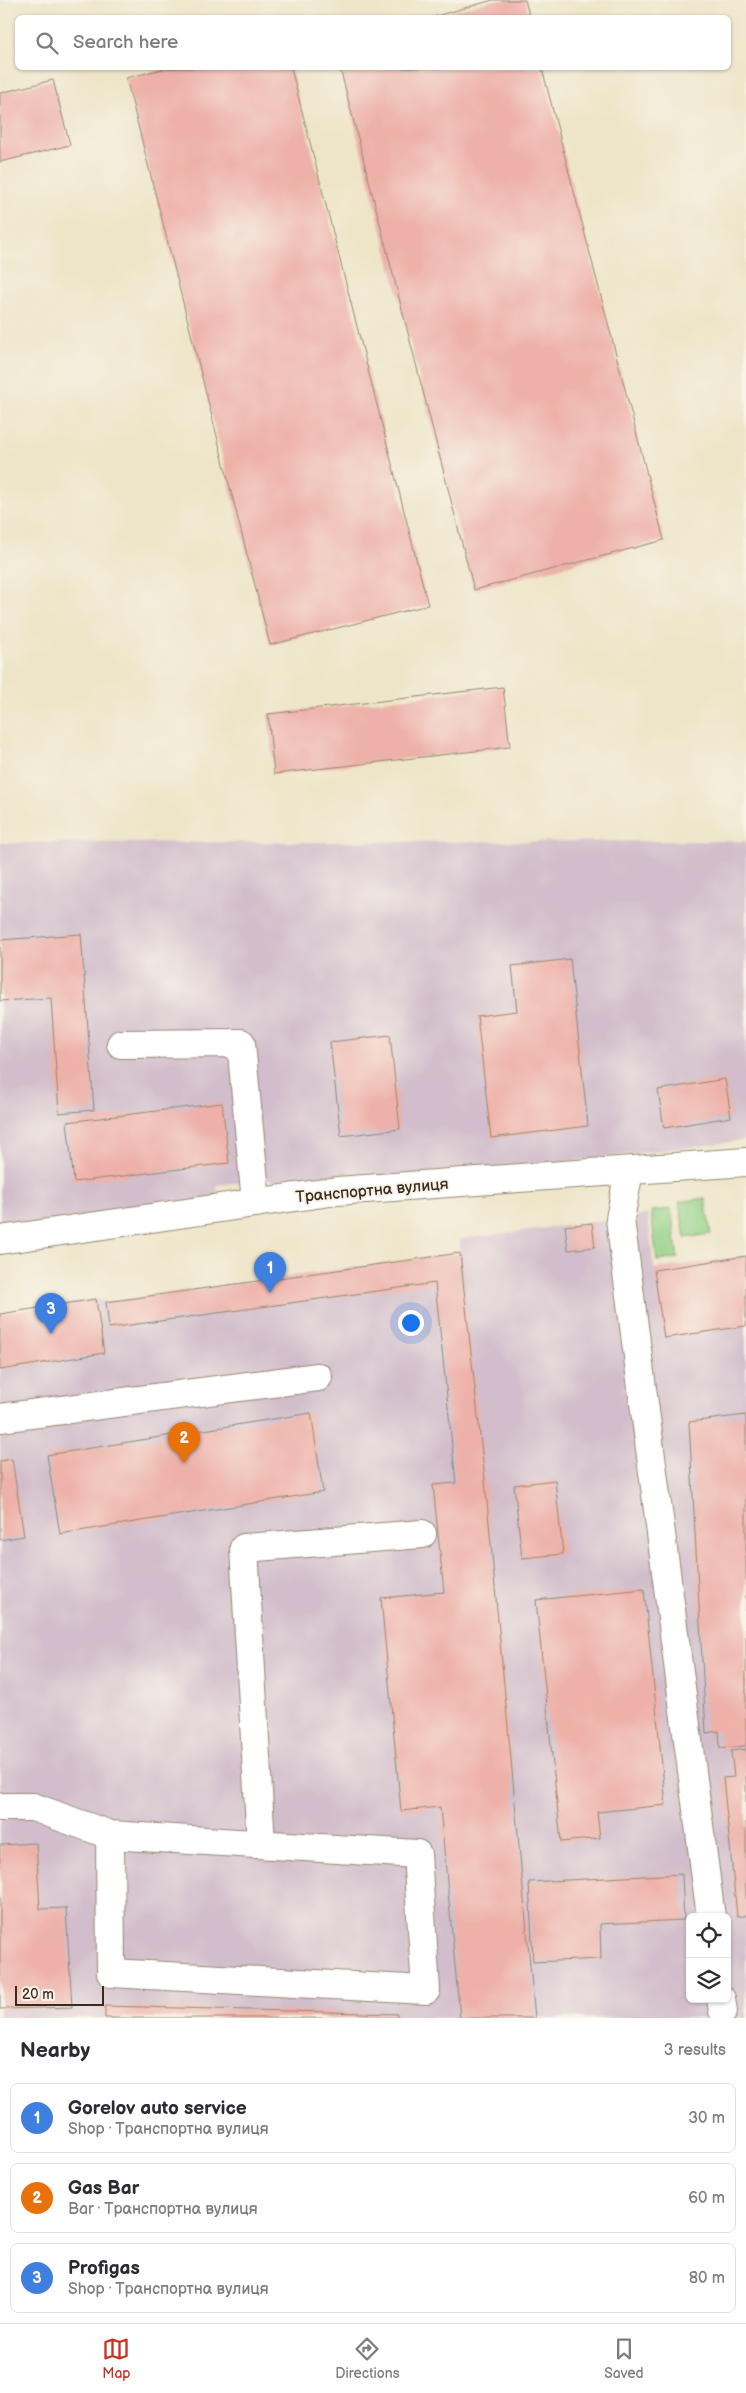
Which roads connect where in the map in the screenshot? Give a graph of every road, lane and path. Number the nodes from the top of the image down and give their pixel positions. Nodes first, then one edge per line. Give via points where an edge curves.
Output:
1 (121, 1044) dead end
2 (746, 1162) edge
3 (629, 1171) junction
4 (256, 1203) junction
5 (0, 1240) edge
6 (318, 1377) dead end
7 (0, 1418) edge
8 (422, 1534) dead end
9 (0, 1807) edge
10 (110, 1835) junction
11 (260, 1844) junction
12 (709, 1913) edge

1 - 4 street via 241,1043
2 - 3 street, Транспортна вулиця
3 - 4 street, Транспортна вулиця via 337,1191
3 - 12 street via 620,1219
4 - 5 street, Транспортна вулиця
6 - 7 street
8 - 11 street via 244,1548
9 - 10 street via 33,1807
10 - 11 street
10 - 11 street via 111,1972 426,1990 417,1854

